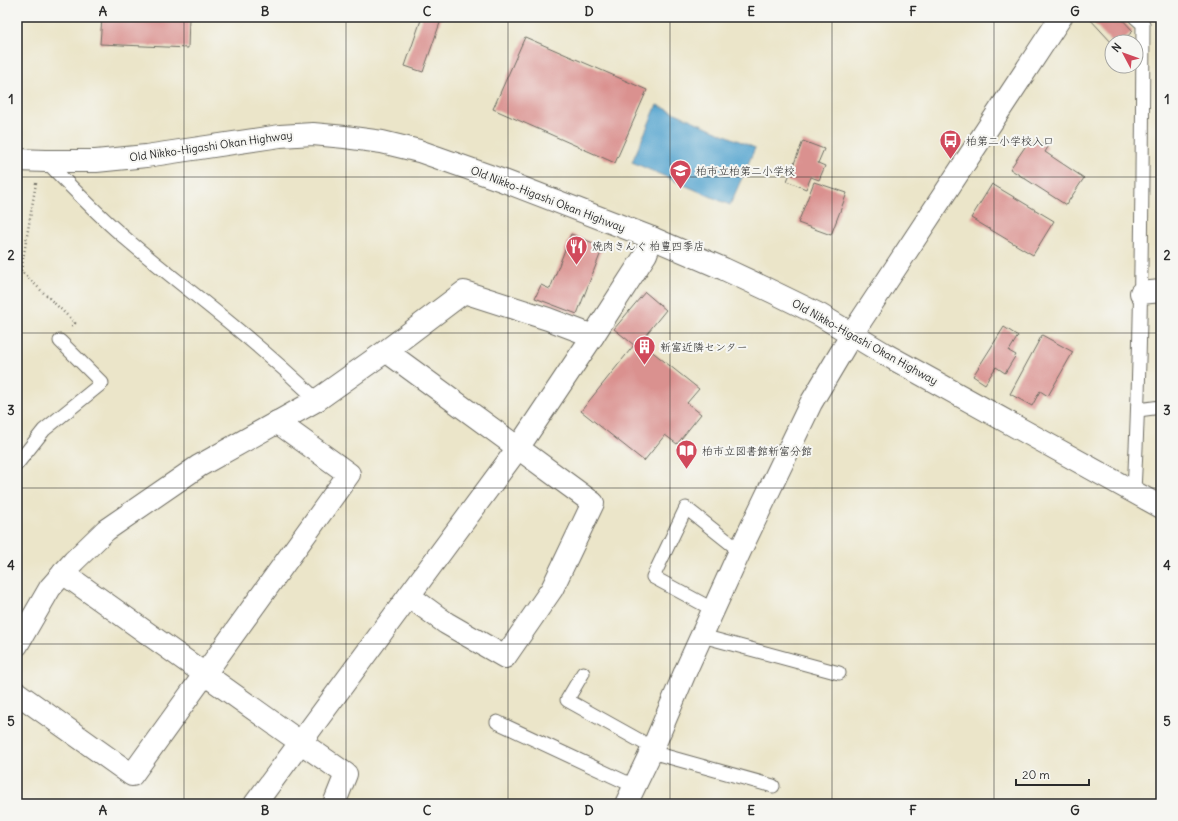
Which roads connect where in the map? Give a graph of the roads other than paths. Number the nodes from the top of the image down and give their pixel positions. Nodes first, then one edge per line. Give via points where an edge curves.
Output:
1 (1061, 17) edge
2 (1135, 17) edge
3 (17, 160) edge
4 (41, 169) junction
5 (652, 238) junction
6 (1151, 292) edge
7 (852, 334) junction
8 (594, 336) junction
9 (60, 341) road end
10 (386, 351) junction
11 (317, 400) junction
12 (1161, 407) edge
13 (1138, 410) junction
14 (277, 422) junction
15 (518, 448) junction
16 (17, 464) edge
17 (1134, 491) junction
18 (1161, 507) edge
19 (740, 551) junction
20 (63, 574) junction
21 (409, 596) junction
22 (714, 610) junction
23 (702, 636) junction
24 (17, 644) edge
25 (583, 673) dead end
26 (839, 673) dead end
27 (203, 674) junction
28 (17, 693) edge
29 (497, 722) dead end
30 (300, 742) junction
31 (652, 750) junction
32 (773, 786) dead end
33 (630, 795) edge
34 (255, 804) edge
35 (334, 804) edge

1 - 7 street
2 - 6 lane via 1143,24
3 - 4 street, Old Nikko-Higashi Okan Highway
4 - 5 street, Old Nikko-Higashi Okan Highway via 280,136 313,134 345,137 419,151
4 - 11 lane via 237,328
5 - 7 street, Old Nikko-Higashi Okan Highway via 820,315
5 - 8 street via 646,254
6 - 13 lane
7 - 17 street, Old Nikko-Higashi Okan Highway
7 - 19 street via 811,403
8 - 10 street via 464,292
8 - 15 street
9 - 16 lane via 102,383 44,430
10 - 11 street
10 - 15 street
11 - 14 street
12 - 13 lane
13 - 17 lane
14 - 20 street via 199,466 106,530
14 - 27 street via 349,474
15 - 21 street
15 - 21 street via 593,503 552,589 505,657 446,623
17 - 18 street, Old Nikko-Higashi Okan Highway
19 - 22 street
19 - 22 lane via 686,508 653,577
20 - 24 street via 50,588
20 - 27 street
21 - 30 street
22 - 23 street
23 - 26 lane
23 - 31 street
25 - 31 lane via 567,700
27 - 28 street via 132,775
27 - 30 street
29 - 33 lane
30 - 34 street
30 - 35 street via 346,774
31 - 32 lane
31 - 33 street

